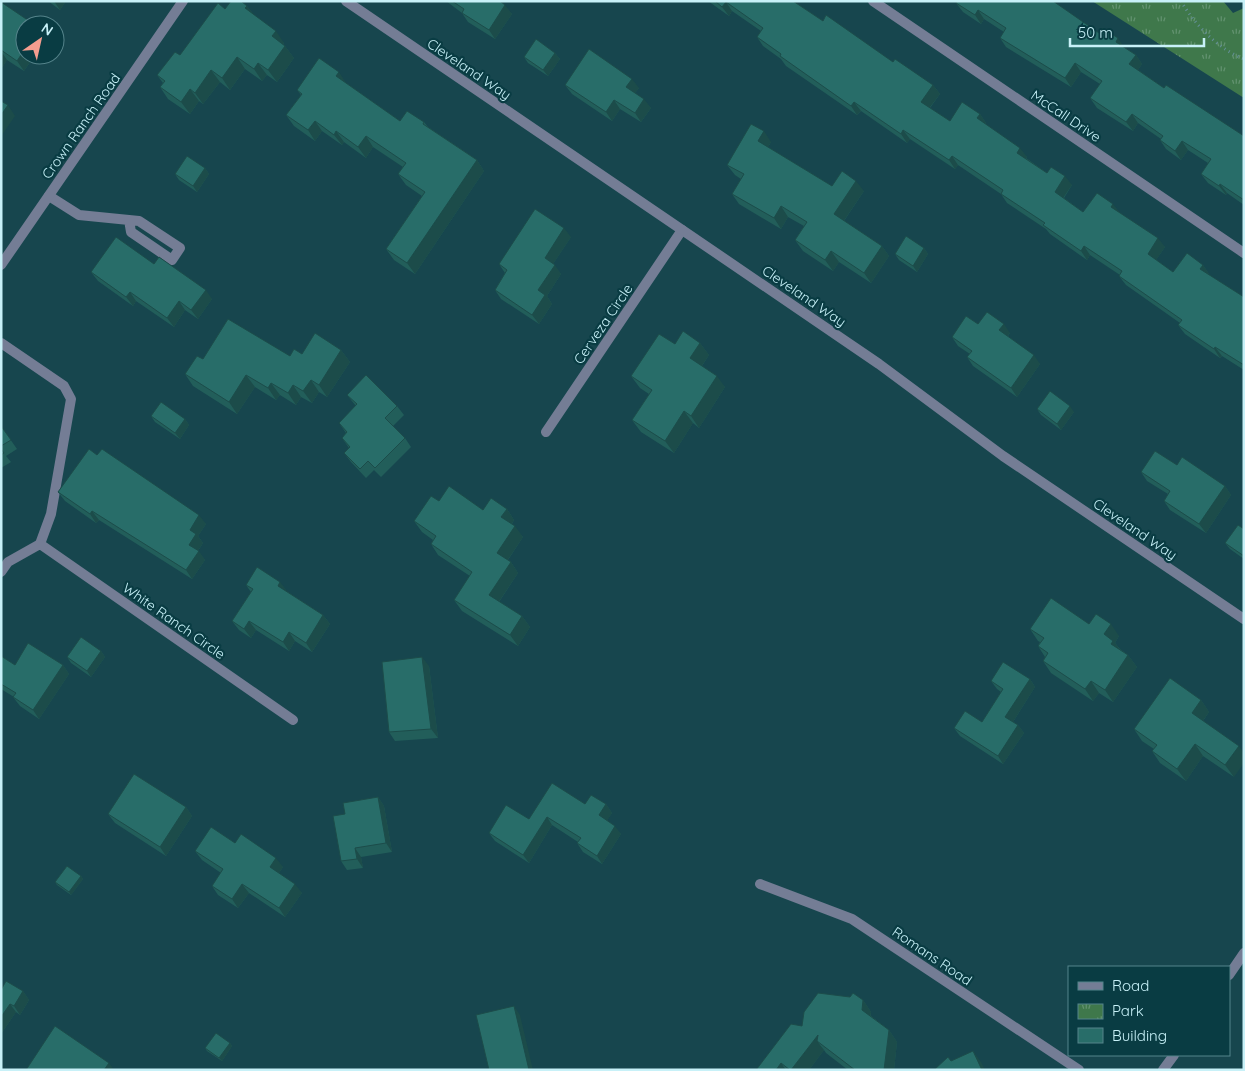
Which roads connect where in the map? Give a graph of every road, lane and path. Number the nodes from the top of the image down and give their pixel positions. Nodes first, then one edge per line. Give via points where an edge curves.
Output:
1 (183, 1) edge
2 (346, 1) edge
3 (873, 1) edge
4 (1180, 1) edge
5 (1244, 59) edge
6 (49, 196) junction
7 (130, 220) junction
8 (682, 230) junction
9 (1244, 253) edge
10 (1, 265) edge
11 (1, 343) edge
12 (546, 432) dead end
13 (40, 544) junction
14 (1, 572) edge
15 (1244, 619) edge
16 (293, 720) dead end
17 (760, 884) dead end
18 (1244, 953) edge
19 (1230, 974) edge
20 (1173, 1056) edge
21 (1079, 1070) edge
22 (1163, 1070) edge

1 - 6 street, Crown Ranch Road
2 - 8 street, Cleveland Way
3 - 9 street, McCall Drive
4 - 5 path via 1198,26 1216,42
6 - 7 street via 79,215
6 - 10 street, Crown Ranch Road
7 - 7 street via 139,221 180,248 172,260 131,232
8 - 12 street, Cerveza Circle
8 - 15 street, Cleveland Way via 879,364 1003,456
11 - 13 street via 64,386 71,399 51,514
13 - 14 street via 8,562
13 - 16 street, White Ranch Circle
17 - 21 street, Romans Road via 852,919
18 - 19 street
20 - 22 street

